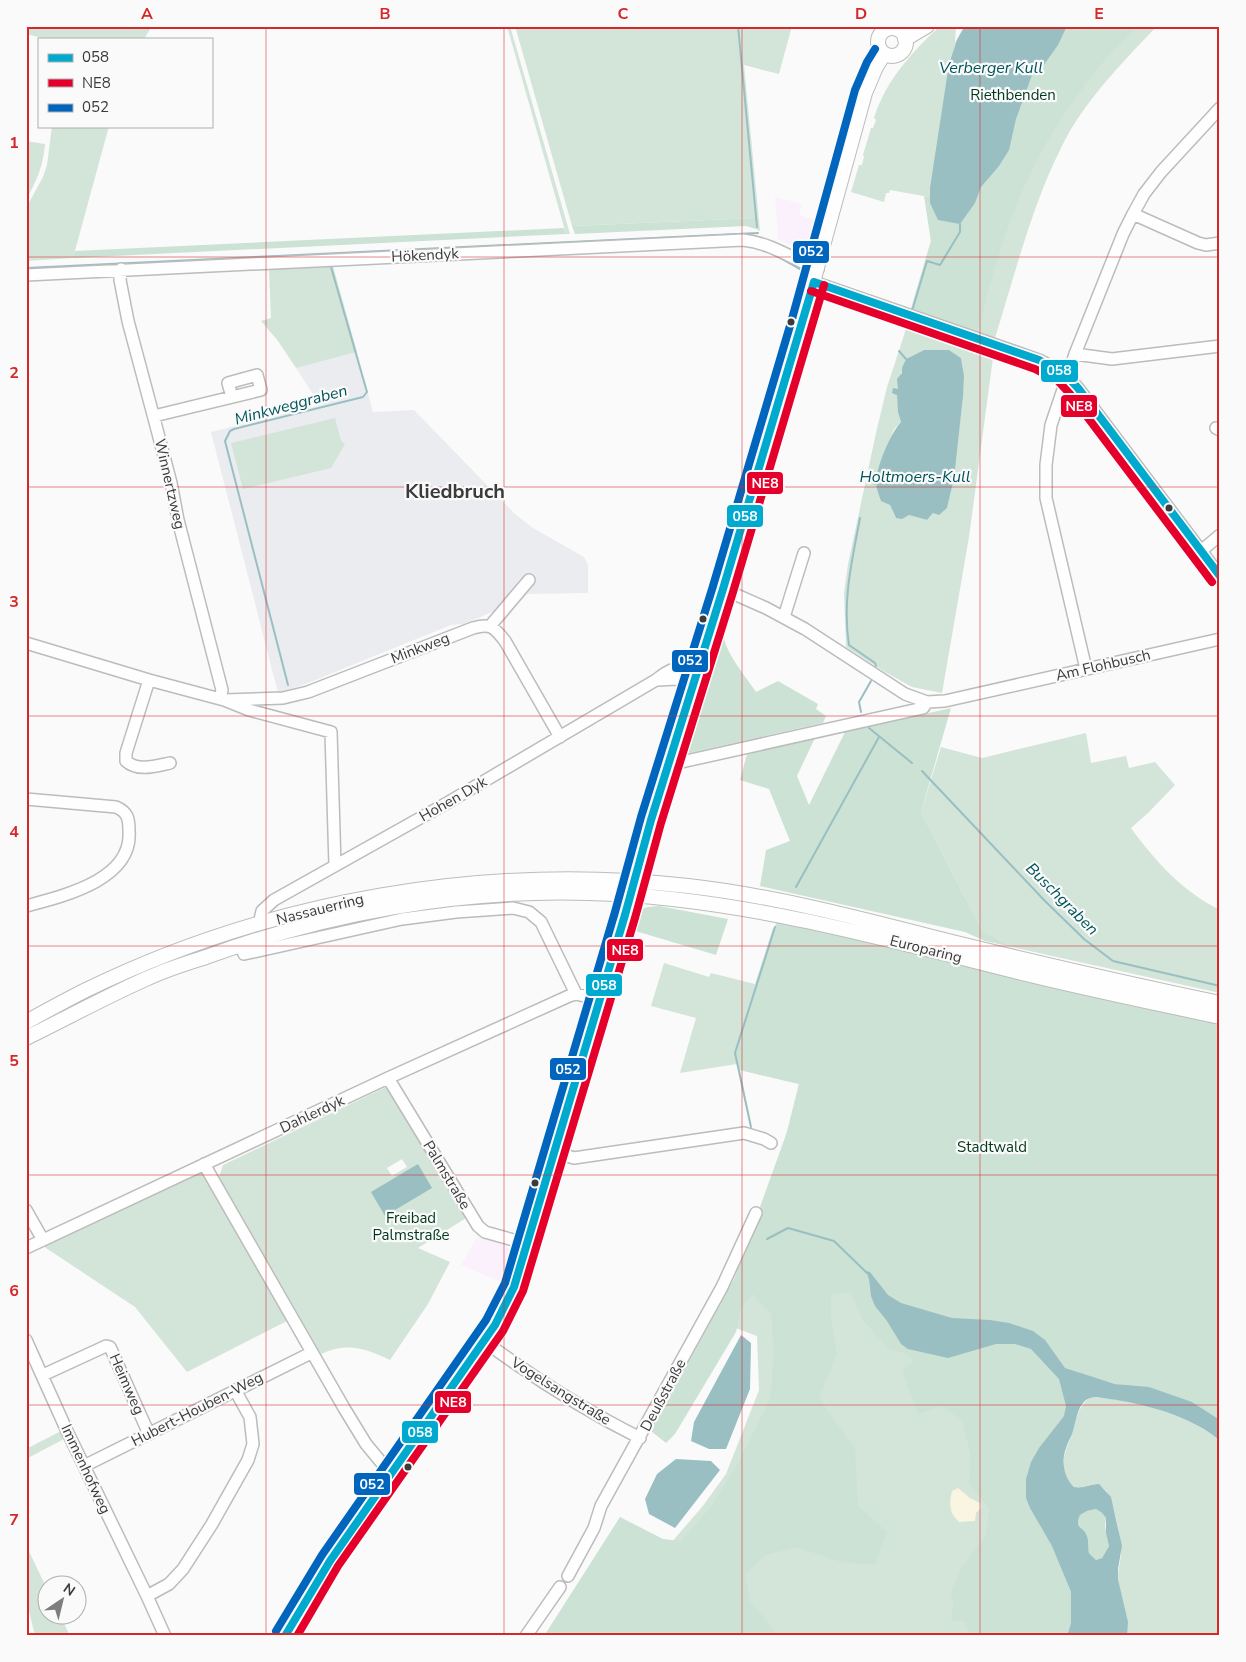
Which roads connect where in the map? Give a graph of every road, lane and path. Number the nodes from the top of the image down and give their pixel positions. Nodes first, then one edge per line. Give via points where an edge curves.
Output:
1 (927, 26) edge
2 (890, 27) edge
3 (905, 38) junction
4 (884, 54) junction
5 (1220, 108) edge
6 (1132, 214) junction
7 (1220, 243) edge
8 (121, 269) junction
9 (26, 275) edge
10 (816, 275) junction
11 (1220, 346) edge
12 (1075, 354) junction
13 (1068, 377) junction
14 (232, 397) dead end
15 (1087, 399) junction
16 (1060, 400) junction
17 (154, 416) junction
18 (1220, 535) edge
19 (1201, 551) junction
20 (804, 553) dead end
21 (1220, 576) edge
22 (529, 580) dead end
23 (723, 590) junction
24 (784, 617) junction
25 (490, 626) junction
26 (1220, 639) edge
27 (26, 643) edge
28 (698, 668) junction
29 (1086, 669) junction
30 (149, 680) junction
31 (656, 680) junction
32 (693, 684) junction
33 (222, 699) junction
34 (927, 702) junction
35 (560, 737) junction
36 (170, 763) dead end
37 (668, 765) junction
38 (26, 799) edge
39 (335, 866) junction
40 (634, 881) junction
41 (630, 896) junction
42 (26, 906) edge
43 (259, 924) junction
44 (242, 949) junction
45 (576, 994) junction
46 (600, 1000) junction
47 (1220, 1003) edge
48 (1220, 1017) edge
49 (26, 1022) edge
50 (26, 1038) edge
51 (388, 1078) junction
52 (771, 1143) dead end
53 (555, 1152) junction
54 (204, 1164) junction
55 (26, 1210) edge
56 (756, 1213) dead end
57 (43, 1240) junction
58 (528, 1244) junction
59 (26, 1248) edge
60 (26, 1340) edge
61 (484, 1341) junction
62 (311, 1352) junction
63 (43, 1376) junction
64 (235, 1390) junction
65 (148, 1434) junction
66 (640, 1438) junction
67 (84, 1466) junction
68 (390, 1473) junction
69 (568, 1576) dead end
70 (560, 1587) dead end
71 (147, 1596) junction
72 (165, 1636) edge
73 (284, 1636) edge
74 (526, 1636) edge

1 - 3 main road
2 - 3 main road via 900,31
2 - 4 main road via 878,40
3 - 4 main road via 901,53 896,56
4 - 10 main road via 865,93
5 - 6 street via 1161,172
6 - 7 street via 1198,243
6 - 12 street
8 - 9 street, Hökendyk
8 - 10 street, Hökendyk via 743,240 771,247
8 - 17 street, Winnertzweg via 128,321
10 - 13 street, Hökendyk via 916,319 1038,360
10 - 23 main road
11 - 12 street via 1112,359
12 - 13 street
13 - 15 street, Hökendyk
13 - 16 street
14 - 17 street
15 - 16 street via 1074,395
15 - 19 street, Hökendyk
16 - 29 street via 1047,449 1046,498
17 - 33 street, Winnertzweg
18 - 19 street
19 - 21 street, Hökendyk
20 - 24 street
22 - 25 street
23 - 24 street, Am Flohbusch
23 - 28 main road
24 - 34 street, Am Flohbusch via 905,694
25 - 33 street, Minkweg via 472,628 308,692 283,698
25 - 35 street via 505,642
26 - 29 street, Am Flohbusch
27 - 30 street, Minkweg
28 - 31 street, Hohen Dyk via 682,666
28 - 32 main road
29 - 34 street, Am Flohbusch via 945,701
30 - 33 street, Minkweg
30 - 36 street via 126,761 131,766 150,768
31 - 32 street, Hohen Dyk via 676,678
31 - 35 street, Hohen Dyk
32 - 37 main road
33 - 39 street, Minkweg via 249,710 331,732
34 - 37 street, Am Flohbusch via 923,708
35 - 39 street, Hohen Dyk
37 - 40 main road
38 - 42 street via 116,807 123,810 128,818 130,835 127,851 108,874 79,889
39 - 43 street, Hohen Dyk via 274,900 262,911
40 - 41 main road
40 - 43 main road, Nassauerring via 538,879 484,882 367,897
40 - 47 main road, Europaring via 690,886 785,902
41 - 44 main road, Nassauerring via 539,893 437,901 366,912
41 - 46 main road
41 - 48 main road, Europaring via 780,915
43 - 49 main road, Nassauerring via 145,964
44 - 45 street, Nassauerring via 402,919 513,908 529,912 541,922
44 - 50 main road, Nassauerring via 150,977
45 - 46 street
45 - 51 street, Dahlerdyk
46 - 53 main road
51 - 54 street, Dahlerdyk
51 - 58 street, Palmstraße via 478,1226 485,1232
52 - 53 street via 744,1133 574,1158
53 - 58 main road
54 - 57 street, Dahlerdyk
54 - 62 street
55 - 57 street
56 - 66 street, Deußstraße via 722,1286
57 - 59 street, Dahlerdyk
58 - 61 main road via 505,1307
60 - 63 street, Immenhofweg
61 - 66 street, Vogelsangstraße via 559,1394
61 - 68 main road
62 - 64 street, Hubert-Houben-Weg
62 - 68 street via 366,1444
63 - 65 street, Heimweg via 106,1346 110,1347
63 - 67 street, Immenhofweg
64 - 65 street, Hubert-Houben-Weg
64 - 71 street via 250,1417 253,1444 248,1460 183,1569 169,1584
65 - 67 street, Hubert-Houben-Weg
66 - 69 street, Deußstraße
67 - 71 street, Immenhofweg
68 - 73 main road
70 - 74 street
71 - 72 street, Immenhofweg

